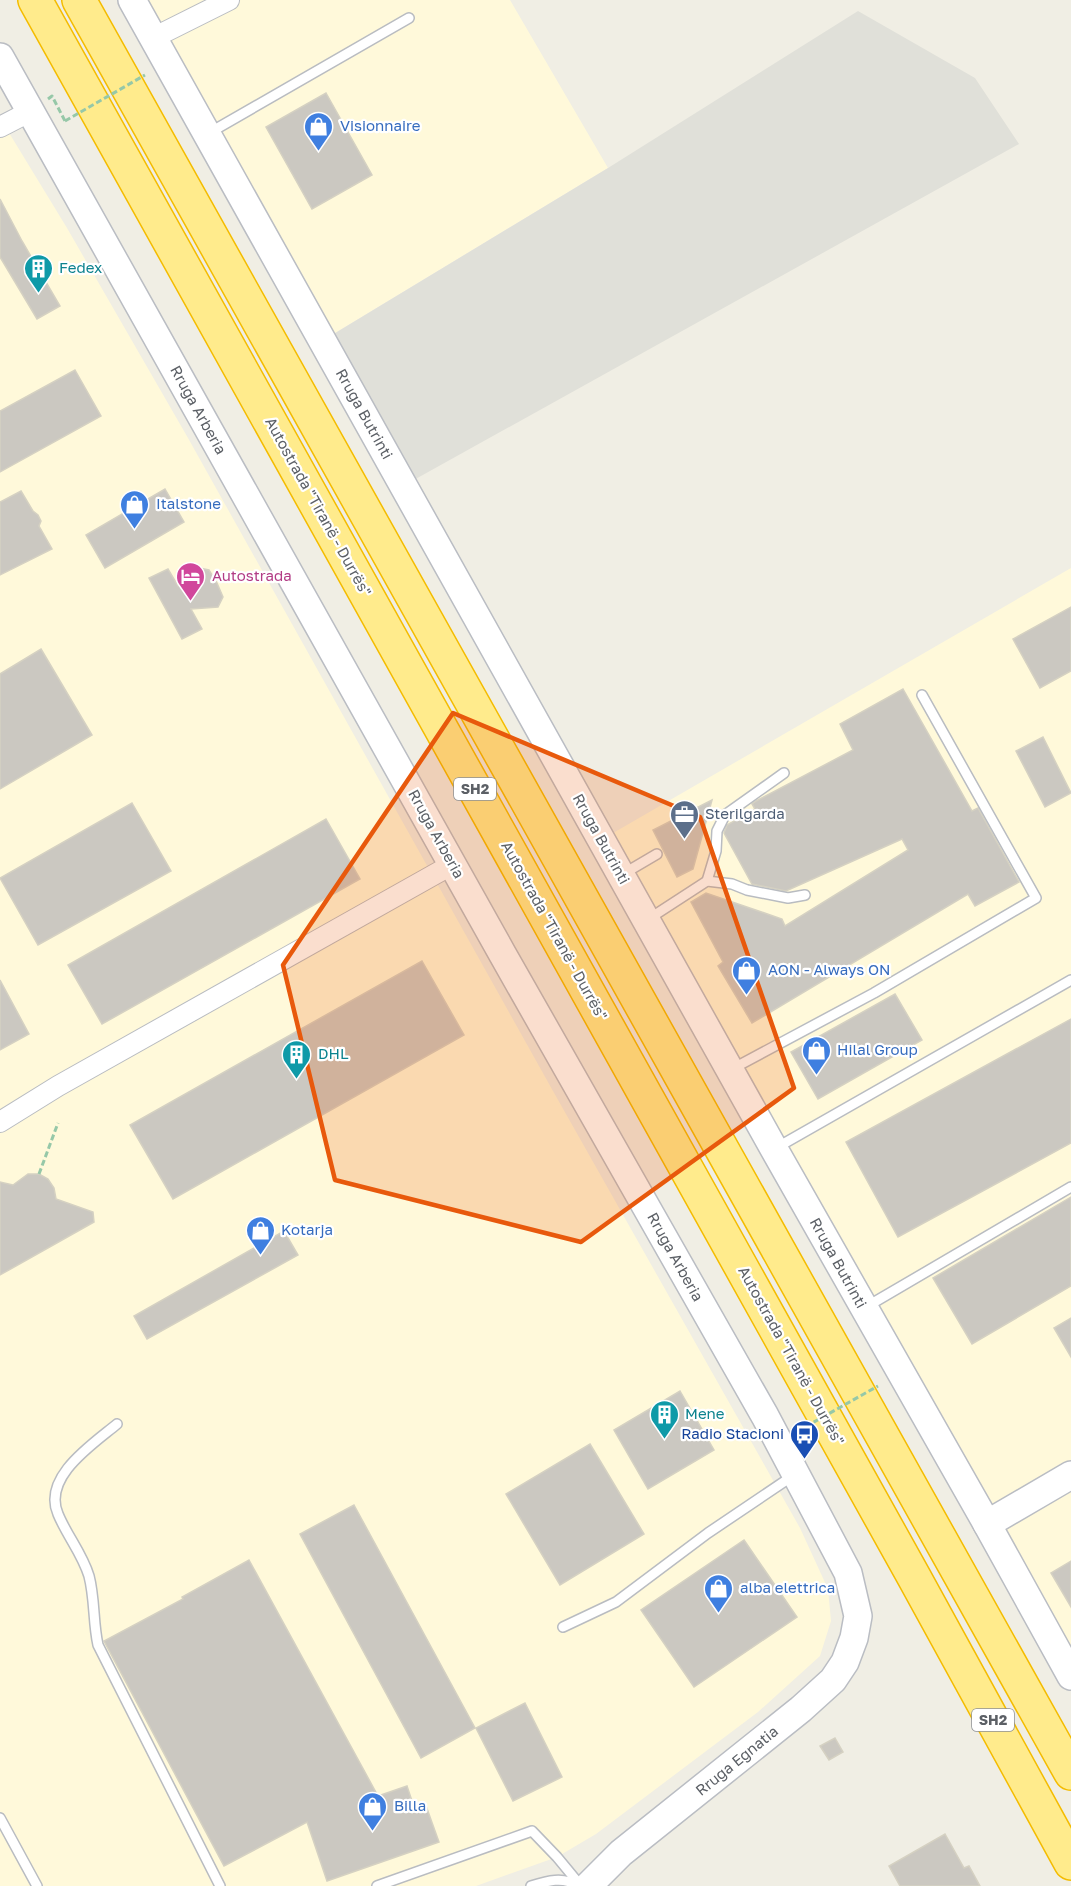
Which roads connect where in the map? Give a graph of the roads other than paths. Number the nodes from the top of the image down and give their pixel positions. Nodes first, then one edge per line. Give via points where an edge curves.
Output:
1 (36, 0) edge
2 (79, 0) edge
3 (132, 0) edge
4 (229, 0) edge
5 (409, 18) dead end
6 (153, 38) junction
7 (0, 57) edge
8 (41, 103) junction
9 (0, 127) edge
10 (207, 134) junction
11 (922, 695) dead end
12 (784, 772) dead end
13 (657, 854) dead end
14 (453, 864) junction
15 (621, 875) junction
16 (707, 881) junction
17 (805, 895) dead end
18 (646, 920) junction
19 (1071, 980) edge
20 (730, 1070) junction
21 (0, 1122) edge
22 (774, 1149) junction
23 (1071, 1187) edge
24 (864, 1308) junction
25 (117, 1424) dead end
26 (796, 1474) junction
27 (1071, 1475) edge
28 (987, 1524) junction
29 (858, 1616) joint
30 (563, 1627) dead end
31 (1071, 1676) edge
32 (1071, 1773) edge
33 (0, 1818) edge
34 (1071, 1863) edge
35 (37, 1886) edge
36 (220, 1886) edge
37 (377, 1886) edge
38 (531, 1886) edge
39 (579, 1886) edge
40 (588, 1886) edge

1 - 34 highway, Autostrada "Tiranë - Durrës" / SH2
2 - 32 highway, SH2
3 - 6 main road, Rruga Butrinti
4 - 6 street
5 - 10 lane
6 - 10 main road, Rruga Butrinti
7 - 8 main road, Rruga Arberia
8 - 9 street
8 - 14 main road, Rruga Arberia
10 - 15 main road, Rruga Butrinti
11 - 20 lane via 1036,898
12 - 16 lane via 725,815 717,831
13 - 15 lane
14 - 21 street
14 - 26 main road, Rruga Arberia
15 - 18 main road, Rruga Butrinti
16 - 17 lane via 788,898
16 - 18 lane
18 - 20 main road, Rruga Butrinti
19 - 22 lane
20 - 22 main road, Rruga Butrinti
22 - 24 main road, Rruga Butrinti
23 - 24 lane
24 - 28 main road, Rruga Butrinti via 921,1396
25 - 36 lane via 63,1473 55,1495 57,1513 81,1554 89,1578 98,1645
26 - 29 main road, Rruga Arberia via 848,1573
26 - 30 lane via 615,1602
27 - 28 main road
28 - 31 main road, Rruga Butrinti
29 - 40 main road, Rruga Egnatia via 845,1662 820,1694 621,1852
33 - 35 lane
37 - 39 lane via 532,1831
38 - 39 lane via 552,1880

